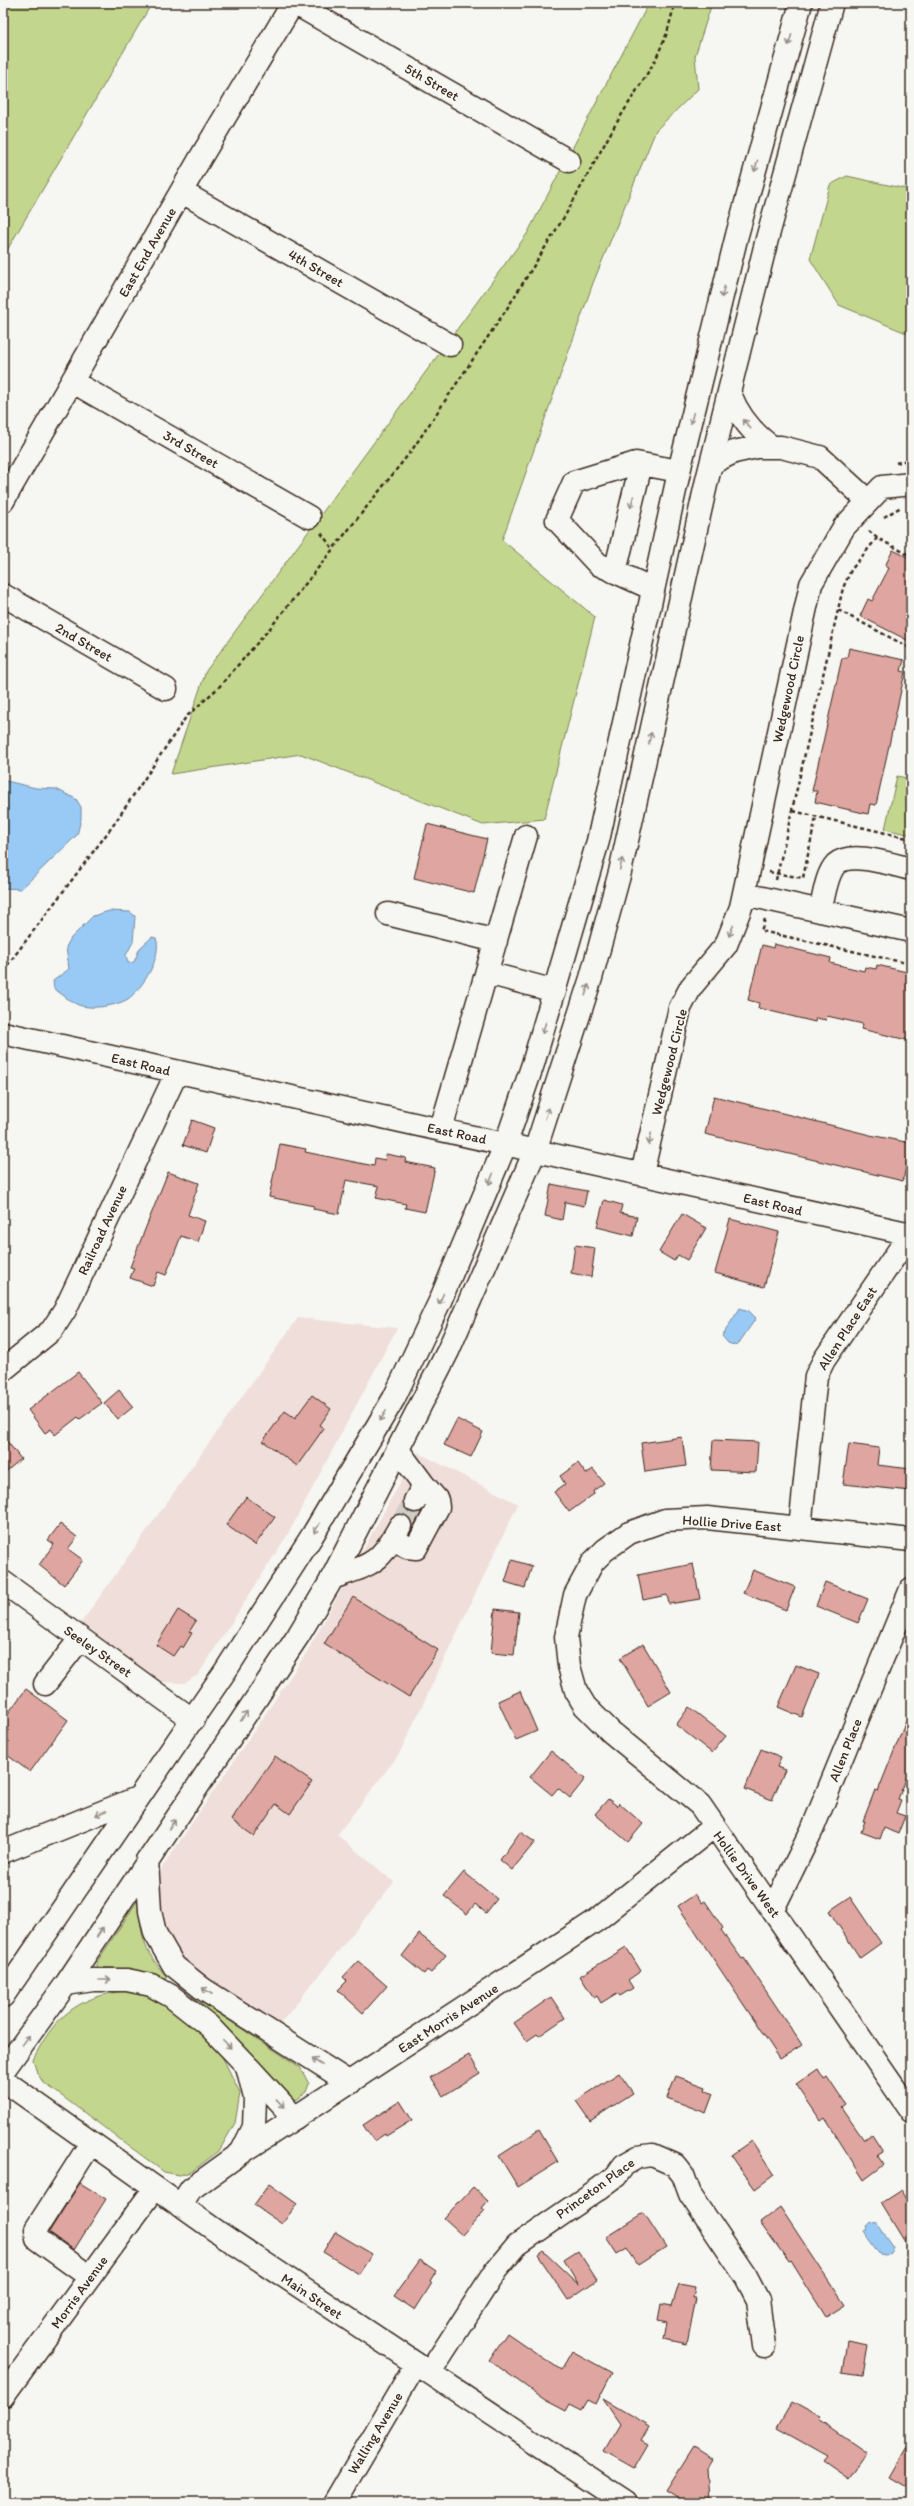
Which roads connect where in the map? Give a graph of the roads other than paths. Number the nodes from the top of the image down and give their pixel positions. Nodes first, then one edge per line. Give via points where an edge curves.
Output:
1 (293, 3) edge
2 (801, 3) edge
3 (832, 3) edge
4 (569, 161) dead end
5 (182, 192) junction
6 (450, 344) dead end
7 (73, 382) junction
8 (730, 394) junction
9 (772, 447) junction
10 (712, 463) junction
11 (641, 464) junction
12 (679, 471) junction
13 (911, 484) edge
14 (868, 500) junction
15 (3, 501) edge
16 (309, 517) dead end
17 (615, 572) junction
18 (653, 589) junction
19 (3, 595) edge
20 (166, 689) dead end
21 (526, 836) dead end
22 (911, 869) edge
23 (744, 894) junction
24 (820, 911) junction
25 (388, 914) dead end
26 (911, 931) edge
27 (496, 941) junction
28 (487, 973) junction
29 (555, 991) junction
30 (3, 1033) edge
31 (177, 1072) junction
32 (441, 1129) junction
33 (506, 1143) junction
34 (535, 1151) junction
35 (642, 1174) junction
36 (910, 1234) edge
37 (3, 1370) edge
38 (398, 1450) junction
39 (800, 1528) junction
40 (911, 1540) edge
41 (332, 1578) junction
42 (3, 1582) edge
43 (911, 1589) edge
44 (80, 1639) junction
45 (568, 1656) joint
46 (45, 1684) dead end
47 (193, 1720) junction
48 (137, 1798) junction
49 (713, 1827) junction
50 (3, 1852) edge
51 (146, 1860) junction
52 (773, 1909) junction
53 (66, 1984) junction
54 (3, 1996) edge
55 (247, 2066) junction
56 (3, 2071) edge
57 (3, 2080) edge
58 (350, 2083) junction
59 (911, 2111) edge
60 (295, 2118) junction
61 (91, 2143) junction
62 (241, 2153) junction
63 (155, 2188) junction
64 (180, 2206) junction
65 (90, 2277) junction
66 (764, 2346) dead end
67 (423, 2368) junction
68 (3, 2396) edge
69 (334, 2503) edge
70 (626, 2503) edge

1 - 4 main road, 5th Street
1 - 5 main road, East End Avenue
2 -> 12 main road via 739,227
3 - 8 main road via 766,239
5 - 6 main road, 4th Street
5 - 7 main road, East End Avenue
7 - 15 main road, East End Avenue
7 - 16 main road, 3rd Street
9 -> 8 main road via 751,430
8 - 10 main road
9 - 10 main road via 734,452
9 - 14 main road via 820,457
34 -> 10 main road via 591,978 620,872
11 - 12 main road
11 -> 17 main road
11 - 17 main road via 636,463 574,482 557,520 598,564
12 - 18 main road
13 - 14 main road, Wedgewood Circle via 882,487
14 - 23 main road, Wedgewood Circle via 844,527 811,584
17 - 18 main road
18 - 29 main road via 598,841
19 - 20 main road, 2nd Street
21 - 27 main road
22 - 24 main road via 850,858 836,864
23 - 24 main road
23 -> 35 main road, Wedgewood Circle via 726,945 691,986 680,1008
24 - 26 main road
25 - 27 main road
27 - 28 main road
28 - 29 main road
28 - 32 main road
29 -> 33 main road
30 - 31 main road, East Road
31 - 32 main road, East Road
31 - 37 main road, Railroad Avenue via 65,1310 52,1330
32 - 33 main road, East Road
33 - 34 main road, East Road
33 -> 47 main road via 440,1301 394,1398 312,1536
34 - 35 main road, East Road
34 - 38 main road via 451,1344
35 - 36 main road, East Road
36 - 39 main road, Allen Place East via 824,1360 816,1376
38 - 41 main road
38 - 41 main road via 420,1493 437,1500 438,1507 416,1548 407,1547 397,1533 384,1554 371,1564
39 - 40 main road, Hollie Drive East
39 - 45 main road, Hollie Drive East via 687,1518 665,1520 630,1533 605,1550 584,1576 571,1607 567,1627
51 -> 41 main road via 298,1636
42 - 44 main road, Seeley Street
43 - 52 main road, Allen Place via 812,1830
44 - 46 main road
44 - 47 main road, Seeley Street
45 - 49 main road, Hollie Drive West via 576,1690 593,1715 700,1805
47 - 48 main road
48 -> 50 main road
48 - 54 main road
49 - 52 main road, Hollie Drive West
49 - 58 main road, East Morris Avenue via 597,1920
53 -> 51 main road
58 -> 51 main road via 203,1989 174,1966 155,1933 150,1911
52 - 59 main road, Hollie Drive West
53 -> 55 main road via 93,1980 127,1980 151,1985 172,1996 209,2026
56 -> 53 main road
55 -> 60 main road
55 - 62 main road via 255,2098 254,2126
57 - 61 main road, Main Street
58 - 60 main road, East Morris Avenue
60 - 62 main road, East Morris Avenue
61 - 63 main road, Main Street
61 - 65 main road via 36,2229 37,2239
62 - 64 main road, East Morris Avenue via 191,2189
63 - 64 main road, Main Street
63 - 65 main road, Morris Avenue
64 - 67 main road, Main Street
65 - 68 main road, Morris Avenue
66 - 67 main road, Princeton Place via 758,2300 746,2277 690,2194 683,2175 675,2165 652,2155 638,2157 624,2166 600,2188 517,2245
67 - 69 main road, Walling Avenue
67 - 70 main road, Main Street

